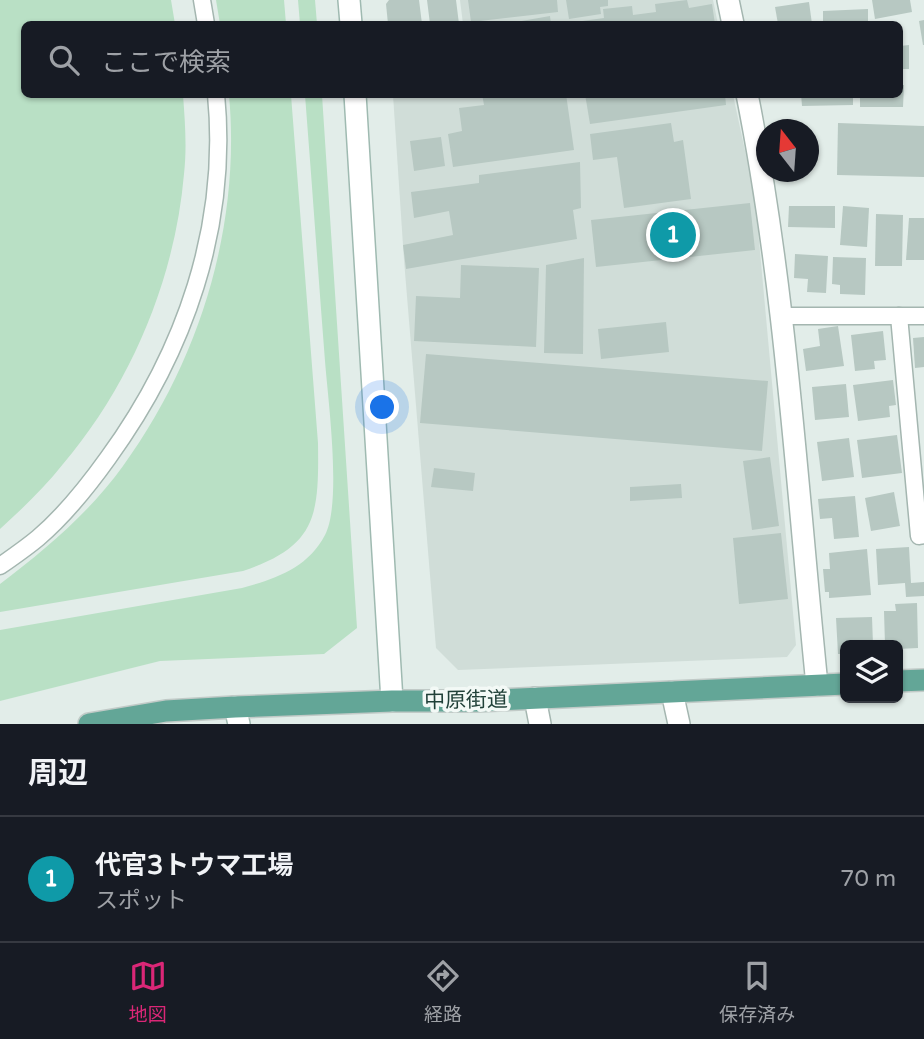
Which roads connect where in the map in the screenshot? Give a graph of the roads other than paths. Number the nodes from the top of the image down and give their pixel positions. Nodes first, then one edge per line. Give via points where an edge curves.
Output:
1 (202, 0) edge
2 (349, 0) edge
3 (728, 0) edge
4 (206, 21) edge
5 (351, 21) edge
6 (732, 21) edge
7 (216, 98) edge
8 (355, 98) edge
9 (748, 98) edge
10 (780, 316) junction
11 (899, 316) junction
12 (924, 316) edge
13 (924, 535) edge
14 (0, 566) edge
15 (924, 680) edge
16 (903, 681) edge
17 (840, 684) edge
18 (817, 685) junction
19 (673, 692) junction
20 (534, 698) junction
21 (392, 701) junction
22 (237, 715) edge
23 (89, 724) edge
24 (540, 724) edge
25 (679, 724) edge

1 - 4 lane
2 - 5 street
3 - 6 street
7 - 14 lane via 215,202 196,288 172,353 132,425 87,488 39,538
8 - 21 street
9 - 10 street
10 - 11 lane
10 - 18 street
11 - 12 lane
11 - 13 lane via 919,536
15 - 16 main road
17 - 18 main road, 中原街道
18 - 19 main road, 中原街道
19 - 20 main road, 中原街道
19 - 25 street
20 - 21 main road, 中原街道
20 - 24 street
21 - 22 main road, 中原街道
22 - 23 main road, 中原街道 via 166,711

